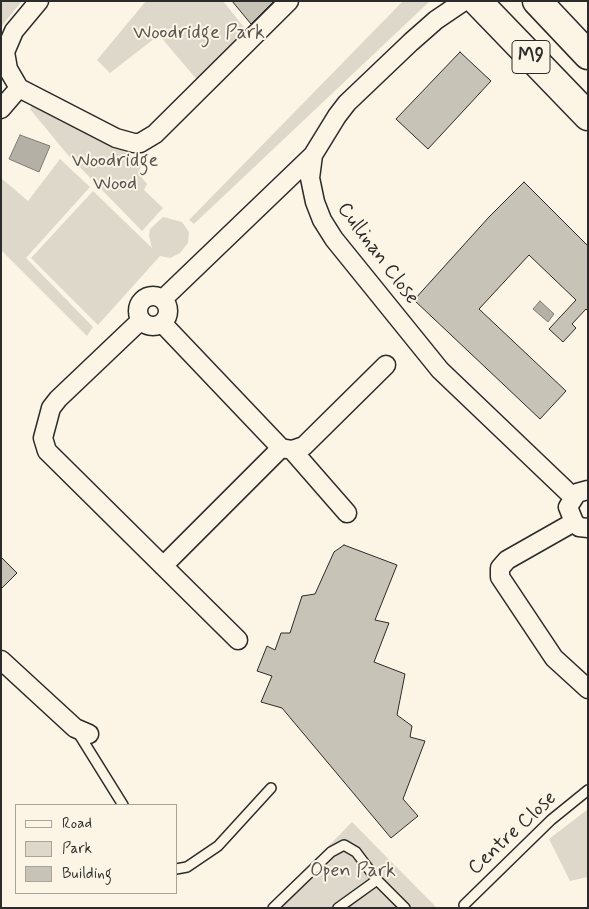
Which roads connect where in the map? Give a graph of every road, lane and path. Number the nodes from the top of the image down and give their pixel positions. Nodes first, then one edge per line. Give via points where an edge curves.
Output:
1 (39, 1) edge
2 (289, 1) edge
3 (464, 1) edge
4 (477, 1) edge
5 (537, 1) edge
6 (588, 55) edge
7 (20, 88) junction
8 (1, 109) edge
9 (588, 116) edge
10 (313, 155) junction
11 (163, 299) junction
12 (140, 321) junction
13 (163, 324) junction
14 (386, 365) dead end
15 (286, 449) junction
16 (580, 493) edge
17 (347, 513) dead end
18 (581, 525) edge
19 (163, 566) junction
20 (238, 640) dead end
21 (1, 660) edge
22 (588, 689) edge
23 (82, 731) joint
24 (271, 788) dead end
25 (588, 790) edge
26 (122, 804) edge
27 (178, 869) edge
28 (377, 880) junction
29 (464, 905) dead end
30 (273, 908) edge
31 (338, 908) edge
32 (405, 908) edge

1 - 7 street via 14,31 5,52 8,69
2 - 7 street via 155,134 140,143 116,138
3 - 10 street, Cullinan Close via 436,20 348,103
4 - 9 main road, M9
5 - 6 main road, M9
7 - 8 street
10 - 11 street
10 - 16 street, Cullinan Close via 310,178 315,202 334,239 440,370 479,410
11 - 12 street via 149,296 142,300 138,306
11 - 13 street via 168,307 168,316
12 - 13 street via 151,327
12 - 19 street via 58,399 51,408 43,438 47,451
13 - 15 street
14 - 15 street via 304,446
15 - 17 street
15 - 19 street
16 - 18 street, Cullinan Close via 568,512
18 - 22 street via 507,560 500,568 500,577 554,658
19 - 20 street
21 - 23 street
23 - 26 lane
24 - 27 lane via 218,846 187,867
25 - 29 lane, Centre Close via 551,820
28 - 30 lane via 356,852 344,845 332,852
28 - 31 lane
28 - 32 lane

